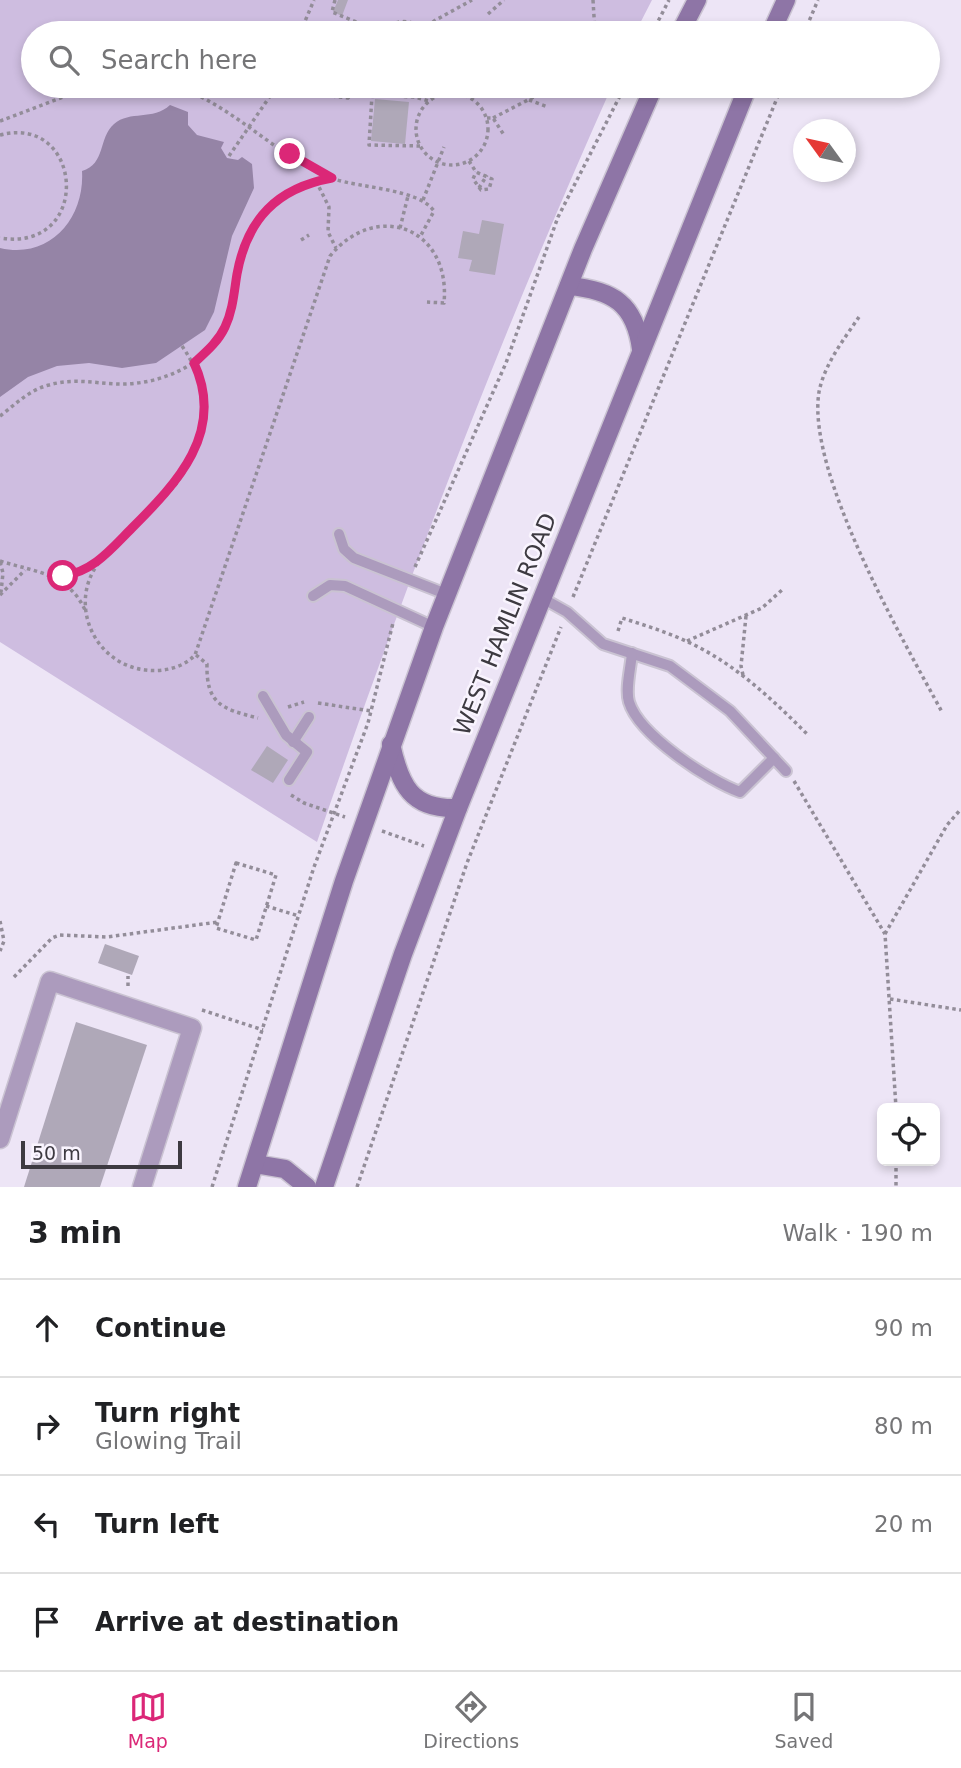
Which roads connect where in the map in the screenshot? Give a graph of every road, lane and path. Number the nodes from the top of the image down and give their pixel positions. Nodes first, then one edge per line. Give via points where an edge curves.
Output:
1 (314, 0) edge
2 (472, 0) edge
3 (503, 0) edge
4 (593, 0) edge
5 (669, 0) edge
6 (697, 0) edge
7 (786, 0) edge
8 (818, 0) edge
9 (336, 1) edge
10 (488, 14) dead end
11 (305, 21) edge
12 (354, 21) edge
13 (440, 21) edge
14 (594, 21) edge
15 (658, 21) edge
16 (686, 21) edge
17 (776, 21) edge
18 (809, 21) edge
19 (60, 98) edge
20 (203, 98) edge
21 (269, 98) edge
22 (372, 98) edge
23 (418, 98) edge
24 (433, 98) edge
25 (469, 98) edge
26 (533, 98) edge
27 (649, 98) edge
28 (743, 98) edge
29 (777, 98) edge
30 (529, 100) junction
31 (429, 101) junction
32 (548, 107) dead end
33 (487, 118) junction
34 (493, 118) junction
35 (0, 121) edge
36 (250, 127) junction
37 (0, 135) edge
38 (504, 135) dead end
39 (420, 146) junction
40 (444, 147) dead end
41 (229, 156) dead end
42 (469, 161) junction
43 (439, 162) junction
44 (477, 172) junction
45 (487, 175) junction
46 (332, 178) junction
47 (316, 181) junction
48 (479, 188) junction
49 (408, 195) junction
50 (423, 200) junction
51 (400, 228) junction
52 (309, 234) dead end
53 (420, 237) junction
54 (0, 238) edge
55 (301, 240) dead end
56 (336, 248) junction
57 (569, 286) junction
58 (427, 302) dead end
59 (859, 317) dead end
60 (182, 346) dead end
61 (641, 349) junction
62 (194, 363) junction
63 (0, 416) edge
64 (339, 534) dead end
65 (103, 557) junction
66 (0, 561) edge
67 (26, 569) junction
68 (55, 576) junction
69 (782, 590) dead end
70 (446, 594) junction
71 (0, 595) edge
72 (313, 596) dead end
73 (542, 598) junction
74 (86, 612) junction
75 (567, 612) junction
76 (746, 616) junction
77 (434, 627) junction
78 (687, 641) junction
79 (612, 647) junction
80 (632, 653) junction
81 (195, 654) junction
82 (743, 676) junction
83 (263, 696) dead end
84 (942, 712) dead end
85 (309, 717) dead end
86 (260, 719) dead end
87 (807, 735) dead end
88 (293, 743) junction
89 (391, 744) junction
90 (774, 758) junction
91 (786, 771) joint
92 (289, 780) joint
93 (458, 808) junction
94 (961, 809) edge
95 (349, 819) dead end
96 (377, 830) dead end
97 (426, 846) dead end
98 (266, 906) junction
99 (299, 916) dead end
100 (0, 921) edge
101 (218, 922) junction
102 (885, 934) junction
103 (0, 951) edge
104 (14, 978) dead end
105 (890, 999) junction
106 (961, 1010) edge
107 (896, 1103) edge
108 (0, 1139) edge
109 (255, 1164) junction
110 (896, 1166) edge
111 (142, 1187) edge
112 (247, 1187) edge
113 (307, 1187) edge
114 (324, 1187) edge
115 (357, 1187) edge
116 (896, 1187) edge

1 - 11 path
2 - 13 path
3 - 10 path
4 - 14 path
5 - 15 path
6 - 16 main road
7 - 17 main road
8 - 18 path
9 - 12 path via 332,12
19 - 35 path
20 - 36 path
21 - 36 path
22 - 39 path via 369,145
23 - 31 path
24 - 31 path
25 - 33 path
26 - 30 path
27 - 57 main road
28 - 61 main road, WEST HAMLIN ROAD
29 - 75 path
30 - 32 path
30 - 34 path
31 - 39 path via 418,117
33 - 34 path
33 - 42 path via 483,147
34 - 38 path
36 - 41 path
36 - 46 path
37 - 54 path via 18,132 45,141 62,162 68,189 59,215 49,226 24,239
39 - 43 path
40 - 43 path
42 - 43 path
42 - 44 path
43 - 50 path
44 - 45 path
44 - 48 path via 474,181
45 - 48 path
45 - 48 path via 492,185
46 - 47 path
46 - 49 path
47 - 56 path via 329,207 330,240
47 - 62 path via 286,193 259,219 239,265 227,324
49 - 50 path
49 - 51 path
50 - 53 path via 435,211
51 - 53 path
51 - 56 path via 364,231
52 - 55 path
53 - 58 path via 438,255 445,279 444,303
56 - 81 path via 318,284
57 - 61 main road via 599,290 619,302 635,321
57 - 70 main road
59 - 84 path via 836,350 819,391 820,441 836,493 889,615
60 - 62 path
61 - 73 main road, WEST HAMLIN ROAD
62 - 63 path via 166,377 135,384 82,380 51,384 26,395
62 - 65 path via 203,414 187,467
64 - 70 lane via 344,549 354,558
65 - 68 path via 84,571
65 - 74 path via 88,585
66 - 67 path
66 - 71 path
67 - 68 path
67 - 71 path
68 - 74 path via 73,590
69 - 76 path
70 - 77 main road
72 - 77 lane via 330,585 345,586
73 - 75 lane
73 - 93 main road, WEST HAMLIN ROAD
74 - 81 path via 98,643 131,667 168,669
75 - 79 lane
75 - 115 path via 467,863
76 - 78 path
76 - 82 path
77 - 89 main road
78 - 79 path via 622,618
78 - 82 path
79 - 80 lane
80 - 90 lane via 670,666 730,711
80 - 90 lane via 629,702 654,737 675,753 717,784 740,792
81 - 86 path via 207,664 208,690 215,701
82 - 87 path
83 - 88 lane
85 - 88 lane
88 - 92 lane via 307,752
89 - 93 main road via 398,773 411,794 428,806
89 - 109 main road
90 - 91 lane
91 - 102 path
92 - 95 path via 289,793 304,803
93 - 114 main road, WEST HAMLIN ROAD
94 - 102 path via 947,825
96 - 97 path
98 - 99 path
98 - 101 path via 256,940 216,928
98 - 101 path via 276,875 236,863
100 - 103 path via 4,941
101 - 104 path via 107,937 60,935
102 - 105 path
105 - 106 path
105 - 107 path
108 - 111 street via 50,981 192,1028
109 - 112 main road
109 - 113 main road via 285,1169
110 - 116 path

